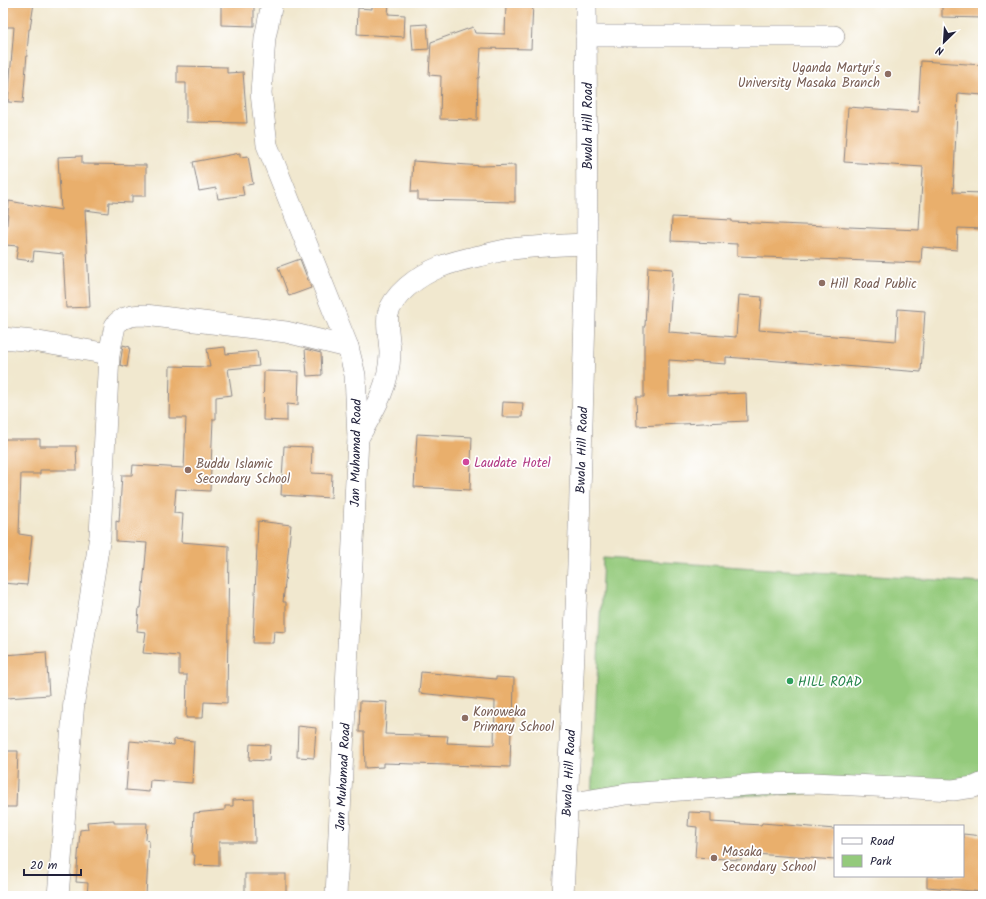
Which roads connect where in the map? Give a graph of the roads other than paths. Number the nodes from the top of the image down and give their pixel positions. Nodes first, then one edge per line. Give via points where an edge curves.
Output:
1 (272, 3) edge
2 (586, 3) edge
3 (586, 36) junction
4 (834, 36) dead end
5 (588, 244) junction
6 (3, 338) edge
7 (348, 347) junction
8 (109, 354) junction
9 (358, 438) junction
10 (983, 782) edge
11 (567, 804) junction
12 (58, 896) edge
13 (336, 896) edge
14 (563, 896) edge

1 - 7 street, Jan Muhamad Road via 265,38 262,93 267,145
2 - 3 street, Bwala Hill Road
3 - 4 street
3 - 5 street, Bwala Hill Road
5 - 9 street via 511,249 450,263 415,280 400,294 388,315 390,353 386,381 381,397
5 - 11 street, Bwala Hill Road
6 - 8 street
7 - 8 street via 286,332 139,315 117,322
7 - 9 street, Jan Muhamad Road via 355,375
8 - 12 street via 100,536 74,701
9 - 13 street, Jan Muhamad Road
10 - 11 street via 974,787 954,790 814,783 761,784 628,794
11 - 14 street, Bwala Hill Road

